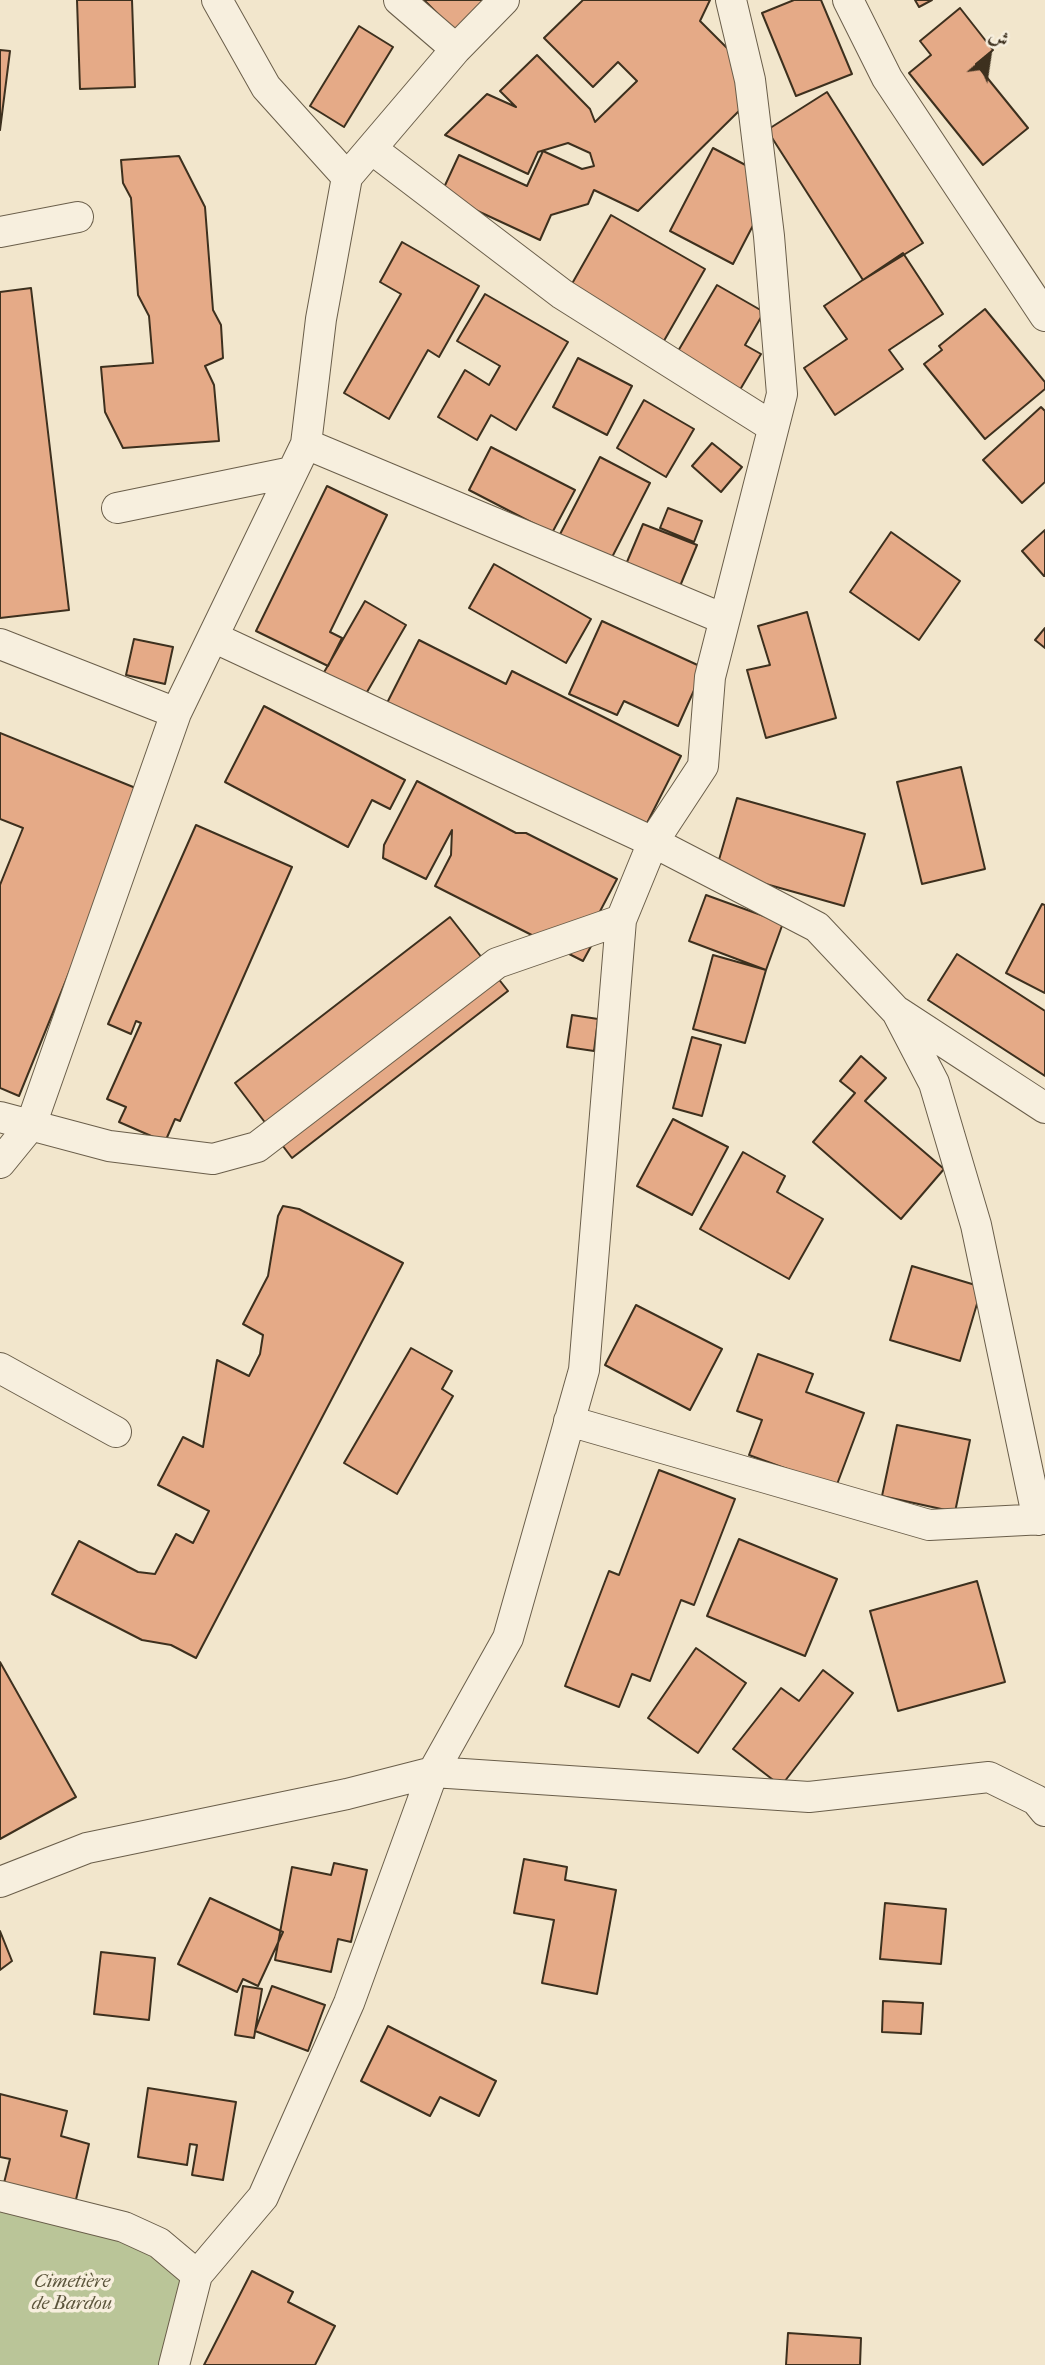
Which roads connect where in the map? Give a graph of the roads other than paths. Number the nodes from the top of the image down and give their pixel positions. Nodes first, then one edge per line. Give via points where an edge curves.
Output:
1 (217, 0) edge
2 (399, 0) edge
3 (504, 0) edge
4 (731, 0) edge
5 (848, 0) edge
6 (456, 49) junction
7 (373, 150) junction
8 (347, 177) junction
9 (78, 217) dead end
10 (0, 232) edge
11 (1045, 316) edge
12 (773, 427) junction
13 (306, 444) junction
14 (292, 472) junction
15 (117, 508) dead end
16 (724, 619) junction
17 (212, 637) junction
18 (0, 644) edge
19 (176, 713) junction
20 (653, 842) junction
21 (621, 920) junction
22 (897, 1012) junction
23 (1045, 1108) edge
24 (0, 1117) edge
25 (31, 1125) junction
26 (0, 1163) edge
27 (0, 1368) edge
28 (569, 1421) junction
29 (116, 1432) dead end
30 (1042, 1519) edge
31 (433, 1772) junction
32 (1045, 1811) edge
33 (0, 1882) edge
34 (0, 2196) edge
35 (197, 2275) junction
36 (174, 2365) edge

1 - 8 street via 266,87
2 - 6 street
3 - 6 street
4 - 12 street via 750,80 769,236 782,394
5 - 11 street via 887,78
6 - 7 street
7 - 8 street
7 - 12 street via 562,294
8 - 13 street via 320,319
9 - 10 street
12 - 16 street
13 - 14 street
13 - 16 street
14 - 15 street
14 - 17 street
16 - 20 street via 710,677 703,766
17 - 19 street
17 - 20 street
18 - 19 street
19 - 25 street
20 - 21 street
20 - 22 street via 817,927
21 - 25 street via 497,963 257,1147 213,1159 108,1146
21 - 28 street via 584,1370
22 - 23 street
22 - 30 street via 933,1083 975,1225
24 - 25 street
25 - 26 street
27 - 29 street
28 - 30 street via 929,1525
28 - 31 street via 508,1639
31 - 32 street via 809,1797 989,1777 1036,1800
31 - 33 street via 87,1848
31 - 35 street via 349,2003 263,2197
34 - 35 street via 124,2227 159,2243
35 - 36 street

